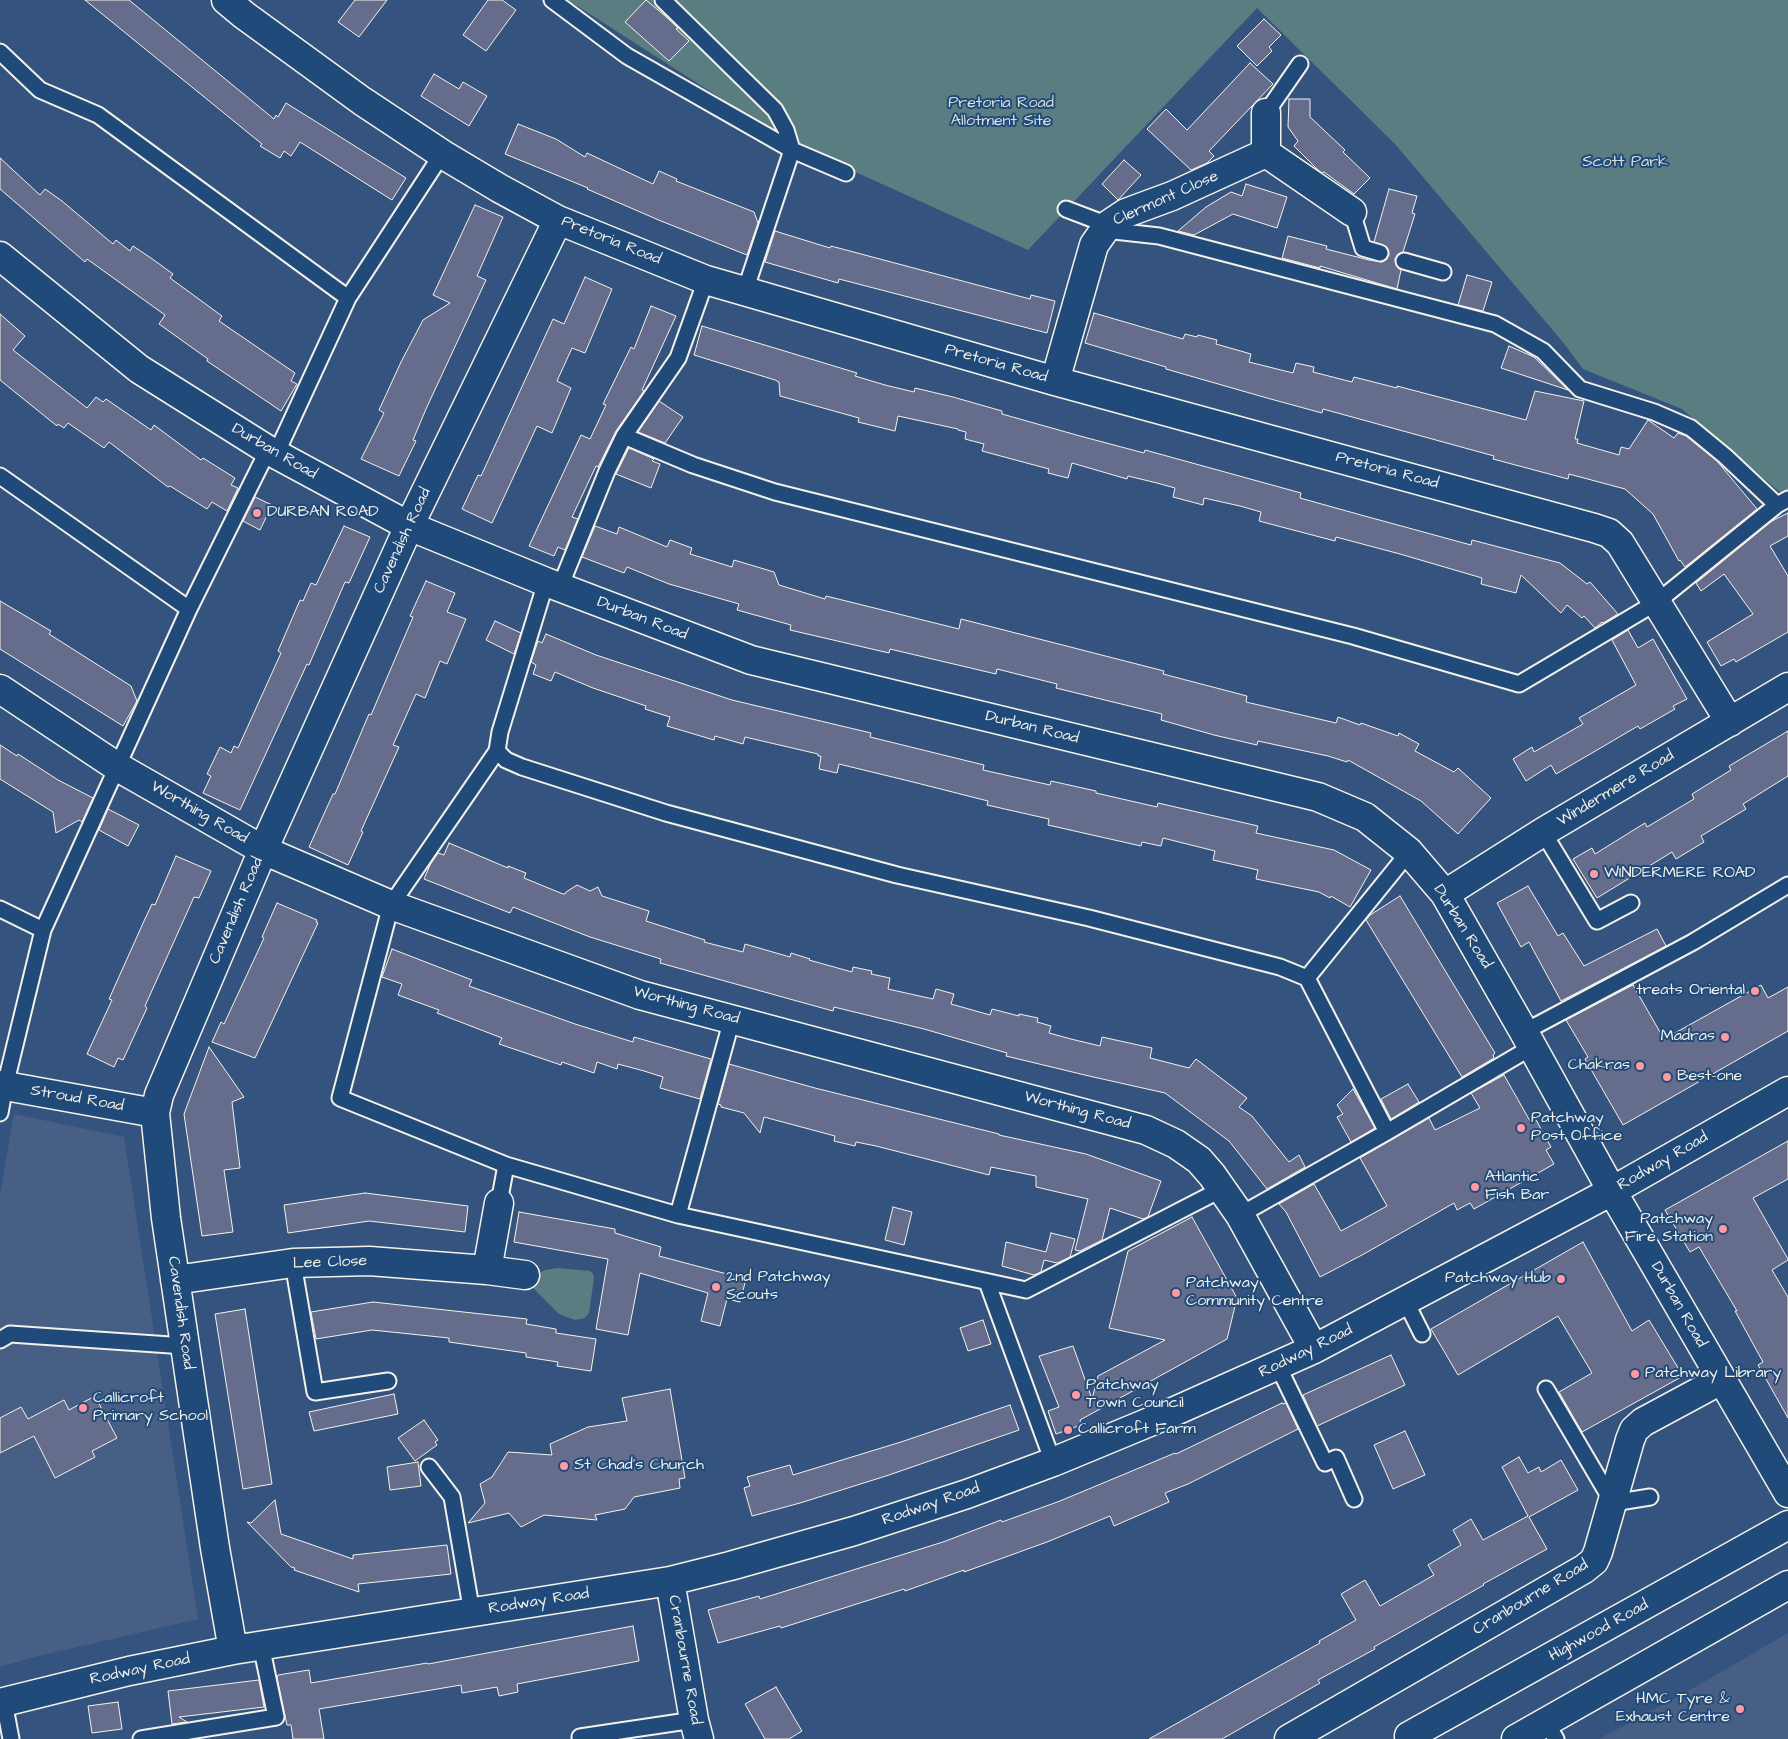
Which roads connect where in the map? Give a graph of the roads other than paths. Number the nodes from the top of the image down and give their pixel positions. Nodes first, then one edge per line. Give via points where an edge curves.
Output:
1 (226, 0) edge
2 (552, 0) edge
3 (663, 0) edge
4 (0, 52) edge
5 (1300, 64) dead end
6 (1266, 113) joint
7 (792, 150) junction
8 (1266, 153) junction
9 (442, 154) junction
10 (846, 173) dead end
11 (1066, 209) dead end
12 (1352, 212) joint
13 (558, 220) junction
14 (1106, 227) junction
15 (1380, 253) dead end
16 (0, 256) edge
17 (1404, 260) dead end
18 (1443, 272) dead end
19 (706, 280) junction
20 (744, 291) junction
21 (348, 298) junction
22 (1055, 381) junction
23 (624, 436) junction
24 (272, 452) junction
25 (0, 476) edge
26 (1782, 502) edge
27 (409, 526) junction
28 (553, 585) junction
29 (1656, 602) junction
30 (189, 609) junction
31 (1788, 686) edge
32 (0, 689) edge
33 (1730, 722) junction
34 (497, 750) junction
35 (116, 766) junction
36 (1543, 832) junction
37 (262, 850) junction
38 (1409, 852) junction
39 (1788, 885) edge
40 (1445, 894) junction
41 (1631, 903) dead end
42 (391, 905) junction
43 (0, 909) edge
44 (43, 930) junction
45 (1307, 978) junction
46 (732, 1019) junction
47 (1528, 1040) junction
48 (2, 1086) edge
49 (1786, 1097) edge
50 (0, 1113) edge
51 (155, 1113) junction
52 (1387, 1132) junction
53 (506, 1165) junction
54 (1222, 1188) junction
55 (1612, 1191) junction
56 (499, 1203) joint
57 (678, 1215) junction
58 (1240, 1215) junction
59 (293, 1263) junction
60 (487, 1270) junction
61 (525, 1275) dead end
62 (175, 1280) junction
63 (987, 1282) junction
64 (1405, 1300) junction
65 (1422, 1334) dead end
66 (0, 1340) edge
67 (185, 1346) junction
68 (1314, 1350) junction
69 (1278, 1366) junction
70 (1721, 1380) junction
71 (388, 1382) dead end
72 (1546, 1389) dead end
73 (1053, 1462) junction
74 (429, 1467) dead end
75 (1788, 1493) edge
76 (1650, 1497) dead end
77 (1354, 1499) dead end
78 (1613, 1503) junction
79 (1788, 1525) edge
80 (670, 1581) junction
81 (1788, 1585) edge
82 (472, 1613) junction
83 (261, 1645) junction
84 (233, 1650) junction
85 (2, 1703) edge
86 (697, 1729) edge
87 (1551, 1731) edge
88 (580, 1737) dead end
89 (1410, 1738) edge
90 (10, 1739) edge
91 (141, 1739) edge
92 (1289, 1739) edge
93 (1516, 1739) edge

1 - 9 street, Pretoria Road via 362,101
2 - 7 lane via 627,56
3 - 7 lane via 775,110
4 - 21 lane via 40,90 98,115
5 - 6 lane
6 - 8 street
7 - 10 lane
7 - 20 lane
8 - 12 street
8 - 14 street, Clermont Close via 1126,213
9 - 13 street, Pretoria Road
9 - 21 lane
11 - 14 lane
12 - 15 lane via 1363,248
13 - 19 street, Pretoria Road
13 - 27 street, Cavendish Road
14 - 22 street, Clermont Close via 1094,245
14 - 26 lane via 1159,236 1495,324 1543,351 1580,390 1654,412 1691,428
16 - 24 street, Durban Road via 139,369
17 - 18 lane
19 - 20 street, Pretoria Road
19 - 23 lane via 678,358
20 - 22 street, Pretoria Road
21 - 24 lane
22 - 29 street, Pretoria Road via 1594,528 1620,543
23 - 28 lane
23 - 29 lane via 693,465 775,492 1353,636 1519,684
24 - 27 street, Durban Road
24 - 30 lane
25 - 30 lane
26 - 29 lane
27 - 28 street, Durban Road
27 - 37 street, Cavendish Road
28 - 34 lane via 500,732
28 - 38 street, Durban Road via 751,660 1318,797 1365,817
29 - 33 street, Pretoria Road
30 - 35 lane
31 - 33 street, Windermere Road
32 - 35 street, Worthing Road
33 - 36 street, Windermere Road
34 - 42 lane
34 - 45 lane via 506,760 522,767 666,813 897,875 1089,918 1280,967
35 - 37 street, Worthing Road
35 - 44 lane
36 - 40 street, Windermere Road
36 - 41 lane via 1597,922
37 - 42 street, Worthing Road
37 - 51 street, Cavendish Road via 159,1095
38 - 40 street, Durban Road
38 - 45 lane
39 - 47 lane
40 - 47 street, Durban Road
42 - 46 street, Worthing Road via 640,995
42 - 53 lane via 340,1098
43 - 44 lane
44 - 48 lane
45 - 52 lane
46 - 54 street, Worthing Road via 1146,1130 1176,1144 1199,1160
46 - 57 lane
47 - 52 lane
47 - 55 street, Durban Road
48 - 50 lane
48 - 51 street, Stroud Road
49 - 55 street, Rodway Road
51 - 62 street, Cavendish Road
52 - 58 lane
53 - 56 lane
53 - 57 lane
54 - 58 street, Worthing Road
54 - 63 lane via 1026,1290
55 - 64 street, Rodway Road
55 - 70 street, Durban Road
56 - 60 street
57 - 63 lane
58 - 68 street, Worthing Road
59 - 60 street, Lee Close via 369,1261
59 - 62 street, Lee Close
59 - 71 lane via 315,1392
60 - 61 street, Lee Close
62 - 67 street, Cavendish Road
63 - 73 lane
64 - 65 lane
64 - 68 street, Rodway Road
66 - 67 lane via 10,1334
67 - 84 street, Cavendish Road
68 - 69 street, Rodway Road
69 - 73 street, Rodway Road
69 - 77 lane via 1325,1463 1336,1458
70 - 75 street, Durban Road
70 - 78 street, Cranbourne Road via 1634,1430
72 - 78 lane
73 - 80 street, Rodway Road via 854,1531
74 - 82 lane via 452,1497
76 - 78 lane
78 - 92 street, Cranbourne Road via 1598,1552 1594,1561 1584,1569
79 - 89 street, Highwood Road
80 - 82 street, Rodway Road
80 - 86 street, Cranbourne Road
81 - 87 street
82 - 83 street, Rodway Road
83 - 84 street, Rodway Road
83 - 91 lane via 276,1717
84 - 85 street, Rodway Road via 129,1671
85 - 90 lane
86 - 88 lane
87 - 93 street

